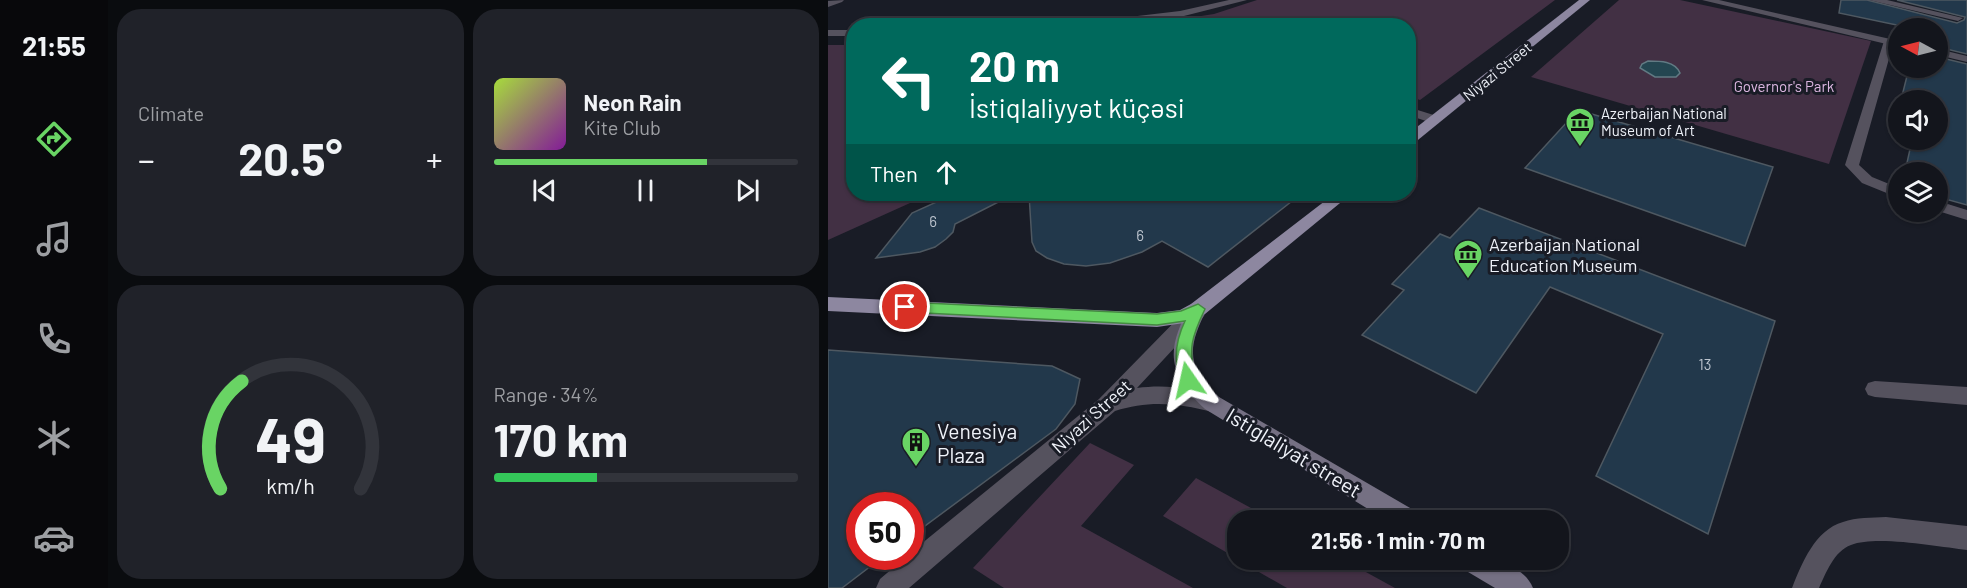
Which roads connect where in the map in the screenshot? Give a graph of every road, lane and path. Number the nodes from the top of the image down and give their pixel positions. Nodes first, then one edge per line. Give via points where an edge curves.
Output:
1 (840, 0) edge
2 (1242, 0) edge
3 (1586, 0) edge
4 (1707, 0) edge
5 (1874, 0) edge
6 (828, 4) edge
7 (1146, 18) edge
8 (1958, 18) dead end
9 (828, 33) edge
10 (846, 33) edge
11 (1888, 41) edge
12 (1948, 54) edge
13 (1967, 59) edge
14 (1888, 60) edge
15 (1416, 114) edge
16 (1435, 120) junction
17 (1416, 135) edge
18 (1888, 189) edge
19 (1334, 201) edge
20 (1948, 209) edge
21 (1967, 215) edge
22 (828, 304) edge
23 (1198, 309) junction
24 (1875, 389) dead end
25 (1967, 396) edge
26 (1212, 403) junction
27 (1107, 405) junction
28 (1391, 510) edge
29 (1967, 537) edge
30 (1489, 570) edge
31 (889, 588) edge
32 (1520, 588) edge
33 (1805, 588) edge

1 - 6 street
2 - 7 street
3 - 16 main road, Niyazi Street
4 - 11 street
5 - 8 street
9 - 10 street
12 - 13 street
14 - 18 street via 1852,165 1861,178
15 - 16 street
16 - 17 main road, Niyazi Street
19 - 23 main road, Niyazi Street
20 - 21 street
22 - 23 main road via 1157,320 1184,316
23 - 26 main road, Istiglaliyat street via 1184,337 1183,358 1188,380
23 - 27 street, Niyazi Street
24 - 25 street
26 - 27 street via 1176,394 1146,394
26 - 28 main road, Istiglaliyat street
27 - 31 street, Niyazi Street
29 - 33 street via 1886,529 1845,533 1821,554
30 - 32 main road

